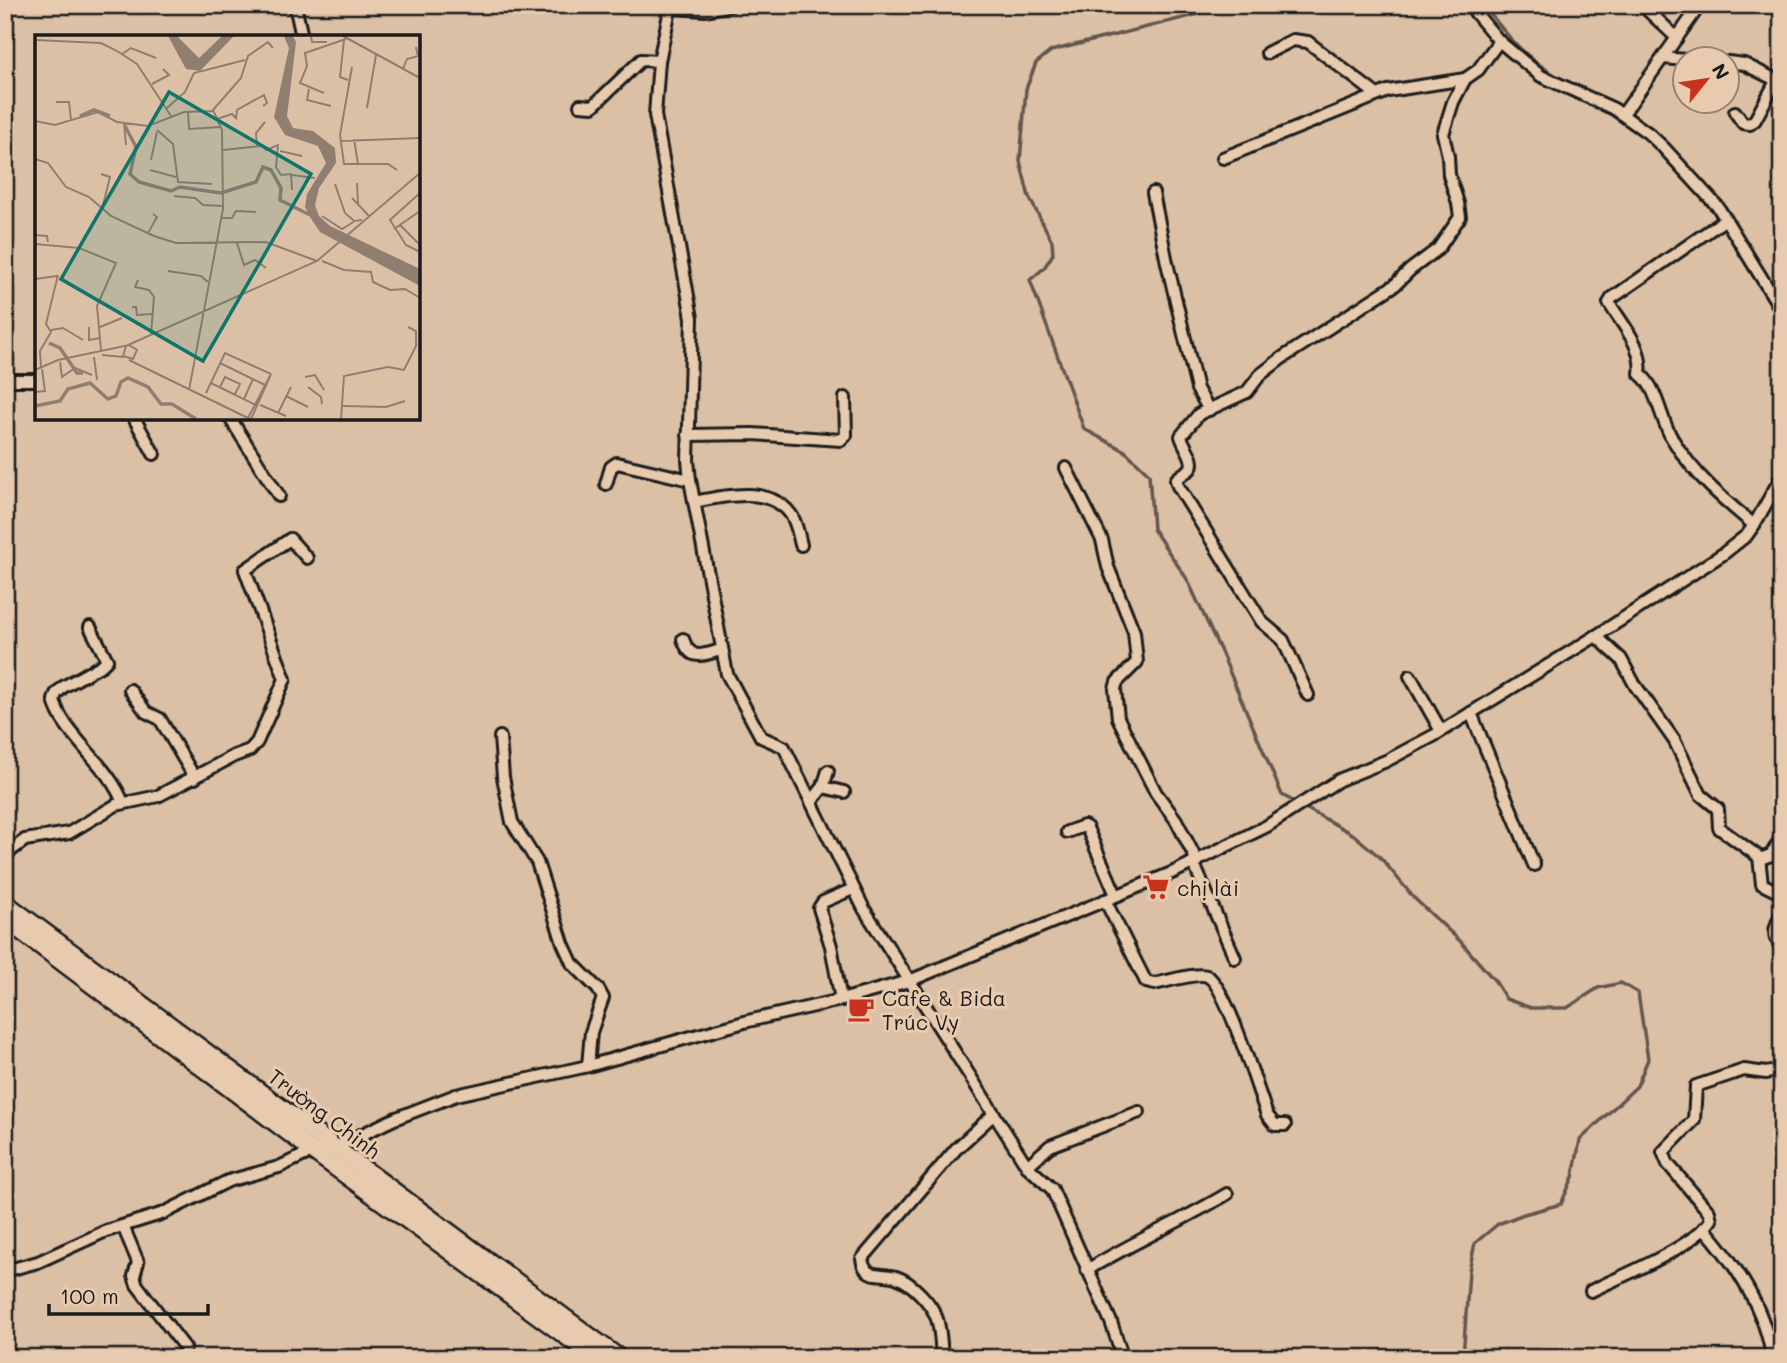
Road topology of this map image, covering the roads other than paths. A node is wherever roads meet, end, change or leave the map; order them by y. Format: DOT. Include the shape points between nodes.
graph roads {
  1 [pos="295,5"];
  2 [pos="731,5"];
  3 [pos="1469,5"];
  4 [pos="1642,5"];
  5 [pos="1700,5"];
  6 [pos="671,6"];
  7 [pos="302,35"];
  8 [pos="1677,38"];
  9 [pos="1499,41"];
  10 [pos="1267,53"];
  11 [pos="1663,58"];
  12 [pos="1672,59"];
  13 [pos="659,61"];
  14 [pos="1742,64"];
  15 [pos="1465,79"];
  16 [pos="1779,82"];
  17 [pos="1377,95"];
  18 [pos="580,105"];
  19 [pos="1626,108"];
  20 [pos="1737,116"];
  21 [pos="1223,158"];
  22 [pos="1153,193"];
  23 [pos="1726,219"];
  24 [pos="1782,311"];
  25 [pos="5,380"];
  26 [pos="35,380"];
  27 [pos="845,398"];
  28 [pos="1209,410"];
  29 [pos="135,420"];
  30 [pos="231,420"];
  31 [pos="688,435"];
  32 [pos="154,454"];
  33 [pos="1066,468"];
  34 [pos="1782,476"];
  35 [pos="690,481"];
  36 [pos="606,484"];
  37 [pos="279,496"];
  38 [pos="694,502"];
  39 [pos="1754,525"];
  40 [pos="801,545"];
  41 [pos="307,558"];
  42 [pos="90,627"];
  43 [pos="1596,636"];
  44 [pos="682,639"];
  45 [pos="721,650"];
  46 [pos="1410,676"];
  47 [pos="130,690"];
  48 [pos="1308,695"];
  49 [pos="1471,713"];
  50 [pos="1441,731"];
  51 [pos="500,737"];
  52 [pos="828,771"];
  53 [pos="195,778"];
  54 [pos="823,787"];
  55 [pos="844,792"];
  56 [pos="811,801"];
  57 [pos="123,803"];
  58 [pos="1067,832"];
  59 [pos="1782,836"];
  60 [pos="5,855"];
  61 [pos="1760,859"];
  62 [pos="1195,861"];
  63 [pos="1534,864"];
  64 [pos="853,888"];
  65 [pos="1782,894"];
  66 [pos="1116,895"];
  67 [pos="1105,900"];
  68 [pos="5,903"];
  69 [pos="1782,913"];
  70 [pos="5,919"];
  71 [pos="1782,946"];
  72 [pos="1235,958"];
  73 [pos="909,981"];
  74 [pos="841,1000"];
  75 [pos="588,1066"];
  76 [pos="1782,1070"];
  77 [pos="1139,1112"];
  78 [pos="994,1114"];
  79 [pos="1285,1125"];
  80 [pos="336,1147"];
  81 [pos="313,1151"];
  82 [pos="1027,1166"];
  83 [pos="1227,1194"];
  84 [pos="123,1226"];
  85 [pos="1704,1228"];
  86 [pos="1087,1270"];
  87 [pos="5,1271"];
  88 [pos="1591,1291"];
  89 [pos="185,1348"];
  90 [pos="596,1358"];
  91 [pos="620,1358"];
  92 [pos="942,1358"];
  93 [pos="1123,1358"];
  94 [pos="1772,1358"];
  1 -- 7 [label="street"];
  2 -- 6 [label="street" via="706,10"];
  3 -- 9 [label="street"];
  4 -- 8 [label="street"];
  5 -- 8 [label="street"];
  6 -- 13 [label="street"];
  8 -- 11 [label="street"];
  9 -- 15 [label="street" via="1478,70"];
  9 -- 19 [label="street" via="1541,76 1607,105"];
  10 -- 17 [label="street" via="1293,40 1308,42"];
  11 -- 12 [label="street"];
  11 -- 19 [label="street"];
  13 -- 18 [label="street" via="641,60 593,106"];
  13 -- 31 [label="street" via="655,115 692,318"];
  14 -- 16 [label="street"];
  15 -- 17 [label="street"];
  15 -- 28 [label="street" via="1443,134 1460,217 1438,249 1395,285 1282,358 1247,392"];
  16 -- 20 [label="street" via="1755,120 1743,123"];
  17 -- 21 [label="street"];
  19 -- 23 [label="street"];
  22 -- 28 [label="street" via="1198,389"];
  23 -- 24 [label="street"];
  23 -- 39 [label="street" via="1609,303 1638,349 1640,374 1652,387 1661,417 1693,471"];
  25 -- 26 [label="street"];
  27 -- 31 [label="street" via="846,435 841,440"];
  28 -- 48 [label="street" via="1181,436 1192,465 1176,480 1178,486 1262,622 1283,640"];
  29 -- 32 [label="street"];
  30 -- 37 [label="street"];
  31 -- 35 [label="street"];
  33 -- 62 [label="street" via="1102,540 1134,632 1138,658 1117,682 1118,718"];
  34 -- 39 [label="street"];
  35 -- 36 [label="street" via="617,463"];
  35 -- 38 [label="street"];
  38 -- 40 [label="street" via="731,495 779,504 792,516"];
  38 -- 45 [label="street"];
  39 -- 43 [label="street" via="1730,548"];
  41 -- 53 [label="street" via="290,539 245,570 284,683 254,747"];
  42 -- 57 [label="street" via="107,660 58,691 54,700 118,789"];
  43 -- 49 [label="street"];
  43 -- 61 [label="street" via="1621,660 1674,740 1702,795 1717,806 1718,828"];
  44 -- 45 [label="street" via="687,650 698,656"];
  45 -- 56 [label="street" via="727,674 758,733 784,747"];
  46 -- 50 [label="street"];
  47 -- 53 [label="street" via="146,712 160,719"];
  49 -- 50 [label="street"];
  49 -- 63 [label="street"];
  50 -- 62 [label="street" via="1339,780 1267,826"];
  51 -- 75 [label="street" via="512,822 537,862 572,963 603,998 591,1032"];
  52 -- 54 [label="street"];
  53 -- 57 [label="street" via="158,796"];
  54 -- 55 [label="street"];
  54 -- 56 [label="street"];
  56 -- 64 [label="street"];
  57 -- 60 [label="street" via="80,829 25,840"];
  58 -- 66 [label="street" via="1087,828"];
  59 -- 61 [label="street" via="1771,855"];
  61 -- 65 [label="street" via="1762,884"];
  62 -- 66 [label="street"];
  62 -- 72 [label="street"];
  64 -- 73 [label="street"];
  64 -- 74 [label="street" via="819,908"];
  66 -- 67 [label="street"];
  67 -- 73 [label="street"];
  67 -- 79 [label="street" via="1146,982 1203,975 1211,979 1230,1011 1267,1115 1275,1125"];
  68 -- 80 [label="highway, Trường Chinh"];
  69 -- 71 [label="street" via="1774,931"];
  70 -- 81 [label="highway, Trường Chinh"];
  73 -- 74 [label="street"];
  73 -- 78 [label="street"];
  74 -- 75 [label="street"];
  75 -- 80 [label="street" via="456,1095"];
  76 -- 85 [label="street" via="1744,1070 1698,1084 1694,1120 1664,1149 1668,1164 1709,1212 1711,1220"];
  77 -- 82 [label="street" via="1050,1146"];
  78 -- 82 [label="street"];
  78 -- 92 [label="street" via="956,1149 862,1259 870,1273 899,1277 931,1307"];
  80 -- 81 [label="street"];
  80 -- 91 [label="highway, Trường Chinh"];
  81 -- 84 [label="street"];
  81 -- 90 [label="highway, Trường Chinh"];
  82 -- 86 [label="street" via="1052,1189"];
  83 -- 86 [label="street"];
  84 -- 87 [label="street"];
  84 -- 89 [label="street" via="138,1262 137,1285"];
  85 -- 88 [label="street" via="1662,1256"];
  85 -- 94 [label="street" via="1743,1282 1764,1324"];
  86 -- 93 [label="street"];
}
